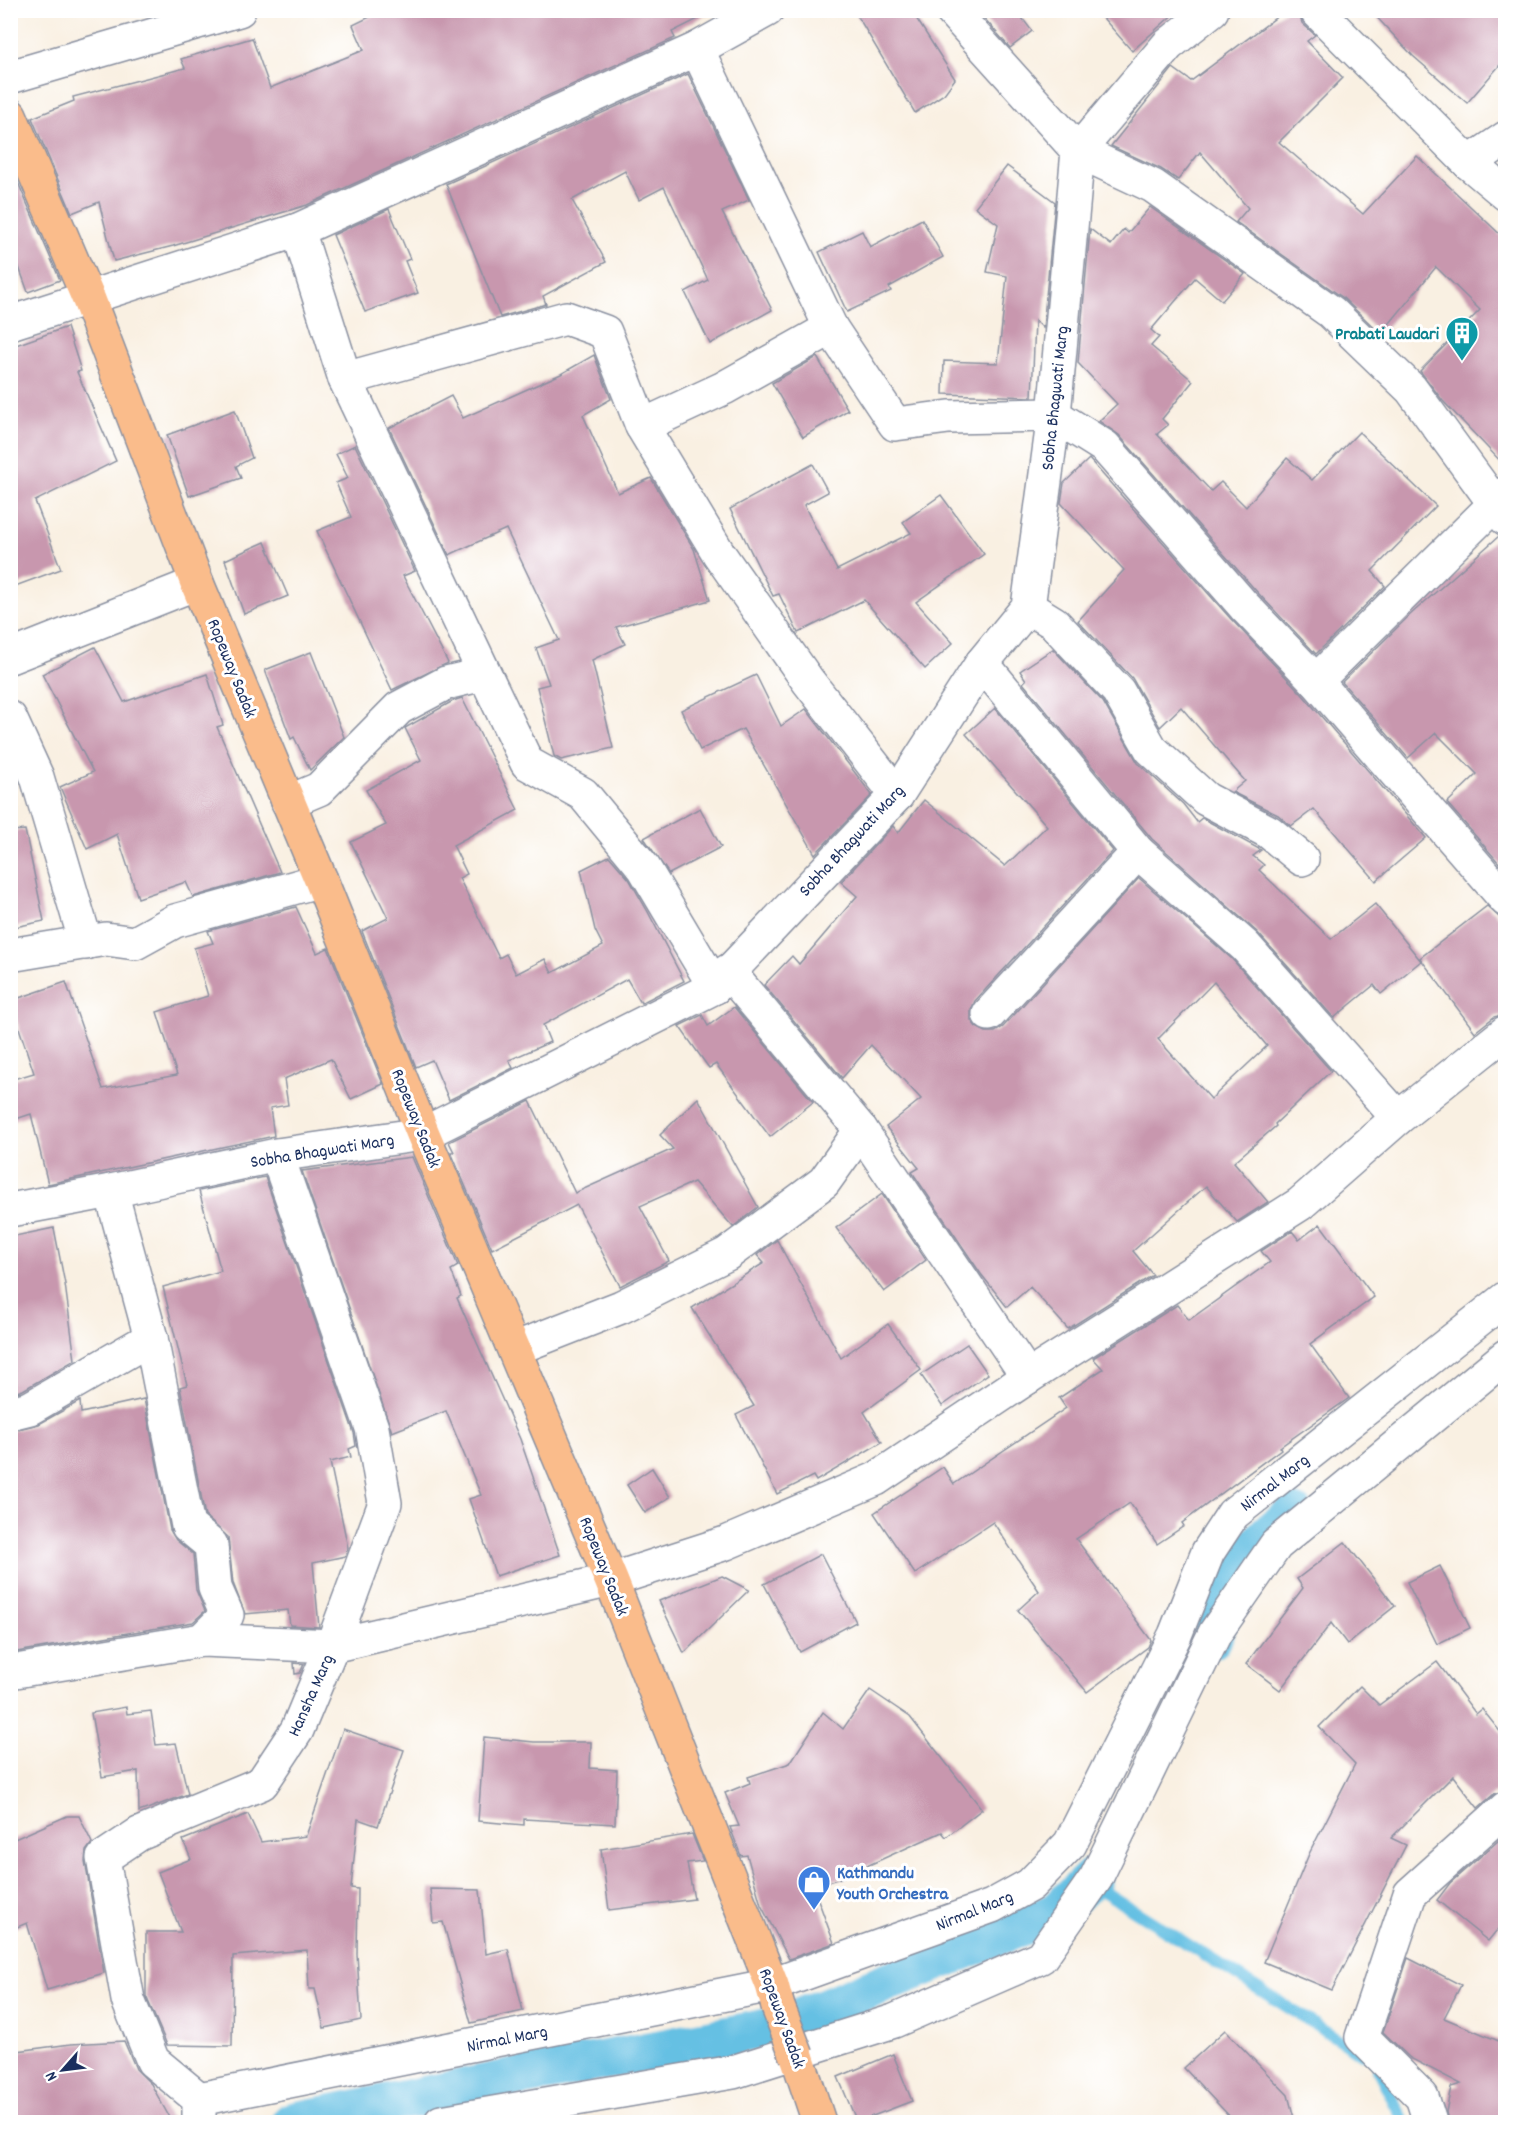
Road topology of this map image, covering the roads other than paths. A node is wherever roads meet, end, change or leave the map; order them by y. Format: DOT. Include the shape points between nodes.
graph roads {
  1 [pos="239,10"];
  2 [pos="767,10"];
  3 [pos="951,10"];
  4 [pos="1212,10"];
  5 [pos="1316,10"];
  6 [pos="697,49"];
  7 [pos="10,77"];
  8 [pos="10,115"];
  9 [pos="1506,138"];
  10 [pos="1078,151"];
  11 [pos="1469,164"];
  12 [pos="1506,194"];
  13 [pos="298,230"];
  14 [pos="89,300"];
  15 [pos="10,323"];
  16 [pos="831,328"];
  17 [pos="345,379"];
  18 [pos="1054,415"];
  19 [pos="642,426"];
  20 [pos="1501,506"];
  21 [pos="197,583"];
  22 [pos="1028,607"];
  23 [pos="10,657"];
  24 [pos="982,663"];
  25 [pos="484,674"];
  26 [pos="1316,681"];
  27 [pos="10,718"];
  28 [pos="897,795"];
  29 [pos="288,802"];
  30 [pos="1138,852"];
  31 [pos="1302,859"];
  32 [pos="321,880"];
  33 [pos="1506,900"];
  34 [pos="86,943"];
  35 [pos="10,955"];
  36 [pos="722,979"];
  37 [pos="989,1014"];
  38 [pos="1506,1032"];
  39 [pos="1398,1118"];
  40 [pos="861,1130"];
  41 [pos="423,1134"];
  42 [pos="277,1155"];
  43 [pos="111,1191"];
  44 [pos="10,1209"];
  45 [pos="1506,1298"];
  46 [pos="151,1338"];
  47 [pos="514,1349"];
  48 [pos="1506,1356"];
  49 [pos="1028,1377"];
  50 [pos="10,1413"];
  51 [pos="611,1580"];
  52 [pos="202,1640"];
  53 [pos="332,1646"];
  54 [pos="10,1672"];
  55 [pos="1506,1808"];
  56 [pos="775,1996"];
  57 [pos="199,2111"];
  58 [pos="441,2122"];
  59 [pos="819,2122"];
  60 [pos="1430,2122"];
  1 -- 7 [label="street"];
  2 -- 6 [label="street"];
  3 -- 10 [label="street"];
  4 -- 10 [label="street" via="1168,45"];
  5 -- 11 [label="street"];
  6 -- 13 [label="street"];
  6 -- 16 [label="street"];
  8 -- 14 [label="main road, Ropeway Sadak"];
  9 -- 11 [label="street"];
  10 -- 18 [label="street, Sobha Bhagwati Marg"];
  10 -- 20 [label="street" via="1152,186 1331,312 1411,389"];
  11 -- 12 [label="street"];
  13 -- 14 [label="street"];
  13 -- 17 [label="street"];
  14 -- 15 [label="street"];
  14 -- 21 [label="main road, Ropeway Sadak"];
  16 -- 18 [label="street" via="895,424 949,417"];
  16 -- 19 [label="street" via="724,388"];
  17 -- 19 [label="street" via="566,318 605,332"];
  17 -- 25 [label="street"];
  18 -- 22 [label="street, Sobha Bhagwati Marg"];
  18 -- 26 [label="street" via="1105,447 1236,597"];
  19 -- 28 [label="street" via="719,555 807,681"];
  20 -- 26 [label="street"];
  21 -- 23 [label="street"];
  21 -- 29 [label="main road, Ropeway Sadak"];
  22 -- 24 [label="street, Sobha Bhagwati Marg"];
  22 -- 31 [label="street" via="1054,623 1118,691 1152,749 1206,799 1269,832"];
  24 -- 28 [label="street, Sobha Bhagwati Marg"];
  24 -- 30 [label="street"];
  25 -- 29 [label="street" via="446,683 399,708 319,789"];
  25 -- 36 [label="street" via="527,764 583,794 644,868"];
  26 -- 33 [label="street"];
  27 -- 34 [label="street" via="37,777"];
  28 -- 36 [label="street, Sobha Bhagwati Marg"];
  29 -- 32 [label="main road, Ropeway Sadak"];
  30 -- 37 [label="street"];
  30 -- 39 [label="street" via="1245,946"];
  32 -- 34 [label="street" via="176,921 135,943 106,939"];
  32 -- 41 [label="main road, Ropeway Sadak"];
  34 -- 35 [label="street"];
  36 -- 40 [label="street"];
  36 -- 41 [label="street, Sobha Bhagwati Marg"];
  38 -- 39 [label="street"];
  39 -- 49 [label="street" via="1300,1204"];
  40 -- 47 [label="street" via="824,1182 727,1254 621,1307"];
  40 -- 49 [label="street"];
  41 -- 42 [label="street, Sobha Bhagwati Marg"];
  41 -- 47 [label="main road, Ropeway Sadak"];
  42 -- 43 [label="street, Sobha Bhagwati Marg"];
  42 -- 53 [label="street, Hansha Marg" via="372,1428 385,1503"];
  43 -- 44 [label="street, Sobha Bhagwati Marg"];
  43 -- 46 [label="street"];
  45 -- 56 [label="street, Nirmal Marg" via="1233,1514 1208,1552 1175,1635 1070,1844 1030,1885 992,1906"];
  46 -- 50 [label="street" via="30,1408"];
  46 -- 52 [label="street" via="188,1526 211,1545 215,1588 227,1615"];
  47 -- 51 [label="main road, Ropeway Sadak"];
  48 -- 58 [label="street" via="1276,1545 1215,1633 1096,1878 1041,1957 894,2021 733,2072"];
  49 -- 51 [label="street" via="876,1479 726,1543"];
  51 -- 53 [label="street"];
  51 -- 56 [label="main road, Ropeway Sadak"];
  52 -- 53 [label="street"];
  52 -- 54 [label="street"];
  53 -- 57 [label="street, Hansha Marg" via="297,1730 262,1783 139,1834 103,1858 128,2000 153,2061"];
  55 -- 60 [label="street" via="1410,1894 1362,2037 1422,2097"];
  56 -- 57 [label="street, Nirmal Marg"];
  56 -- 59 [label="main road, Ropeway Sadak, bridge"];
}
